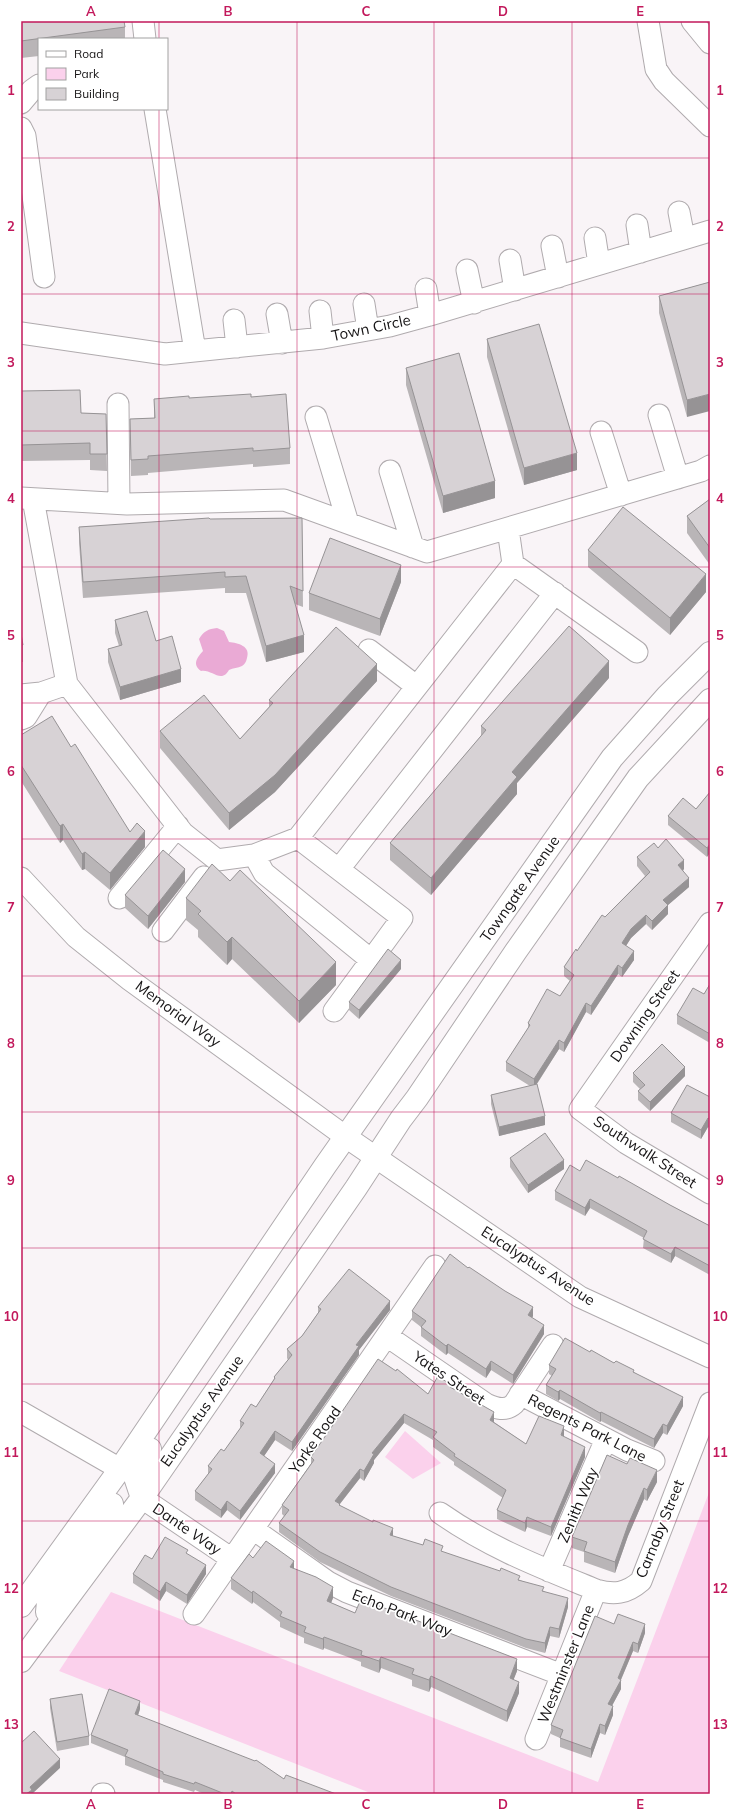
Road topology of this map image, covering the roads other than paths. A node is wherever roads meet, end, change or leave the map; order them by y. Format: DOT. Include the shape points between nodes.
graph roads {
  1 [pos="143,21"];
  2 [pos="648,21"];
  3 [pos="692,21"];
  4 [pos="145,38"];
  5 [pos="710,43"];
  6 [pos="38,86"];
  7 [pos="21,103"];
  8 [pos="155,110"];
  9 [pos="710,126"];
  10 [pos="21,128"];
  11 [pos="679,212"];
  12 [pos="637,225"];
  13 [pos="710,230"];
  14 [pos="595,238"];
  15 [pos="684,238"];
  16 [pos="552,246"];
  17 [pos="641,252"];
  18 [pos="510,260"];
  19 [pos="599,264"];
  20 [pos="467,270"];
  21 [pos="44,277"];
  22 [pos="558,277"];
  23 [pos="426,289"];
  24 [pos="515,290"];
  25 [pos="474,302"];
  26 [pos="364,304"];
  27 [pos="320,311"];
  28 [pos="277,314"];
  29 [pos="430,315"];
  30 [pos="234,320"];
  31 [pos="368,330"];
  32 [pos="21,332"];
  33 [pos="323,338"];
  34 [pos="282,343"];
  35 [pos="237,347"];
  36 [pos="195,351"];
  37 [pos="118,404"];
  38 [pos="659,415"];
  39 [pos="316,418"];
  40 [pos="601,432"];
  41 [pos="710,466"];
  42 [pos="390,471"];
  43 [pos="678,478"];
  44 [pos="621,495"];
  45 [pos="27,498"];
  46 [pos="119,503"];
  47 [pos="348,523"];
  48 [pos="508,528"];
  49 [pos="413,547"];
  50 [pos="513,564"];
  51 [pos="555,593"];
  52 [pos="369,650"];
  53 [pos="637,652"];
  54 [pos="710,653"];
  55 [pos="67,684"];
  56 [pos="416,686"];
  57 [pos="31,694"];
  58 [pos="710,700"];
  59 [pos="21,719"];
  60 [pos="178,826"];
  61 [pos="298,838"];
  62 [pos="254,855"];
  63 [pos="217,860"];
  64 [pos="339,869"];
  65 [pos="21,878"];
  66 [pos="119,898"];
  67 [pos="710,923"];
  68 [pos="163,931"];
  69 [pos="703,945"];
  70 [pos="371,960"];
  71 [pos="334,1011"];
  72 [pos="580,1109"];
  73 [pos="346,1137"];
  74 [pos="376,1157"];
  75 [pos="710,1193"];
  76 [pos="435,1266"];
  77 [pos="387,1336"];
  78 [pos="553,1345"];
  79 [pos="710,1357"];
  80 [pos="520,1394"];
  81 [pos="169,1396"];
  82 [pos="710,1404"];
  83 [pos="21,1412"];
  84 [pos="606,1440"];
  85 [pos="654,1461"];
  86 [pos="120,1469"];
  87 [pos="142,1498"];
  88 [pos="440,1513"];
  89 [pos="253,1529"];
  90 [pos="232,1559"];
  91 [pos="549,1571"];
  92 [pos="596,1590"];
  93 [pos="21,1606"];
  94 [pos="194,1614"];
  95 [pos="45,1629"];
  96 [pos="21,1661"];
  97 [pos="562,1675"];
  98 [pos="536,1739"];
  1 -- 4 [label="street"];
  2 -- 9 [label="street" via="656,69 664,81"];
  3 -- 5 [label="street"];
  6 -- 7 [label="street"];
  8 -- 36 [label="street"];
  10 -- 21 [label="street" via="25,136"];
  11 -- 15 [label="street"];
  12 -- 17 [label="street"];
  13 -- 15 [label="street, Town Circle"];
  14 -- 19 [label="street"];
  15 -- 17 [label="street, Town Circle"];
  16 -- 22 [label="street"];
  17 -- 19 [label="street, Town Circle"];
  18 -- 24 [label="street"];
  19 -- 22 [label="street, Town Circle"];
  20 -- 25 [label="street"];
  22 -- 24 [label="street, Town Circle"];
  23 -- 29 [label="street"];
  24 -- 25 [label="street, Town Circle"];
  25 -- 29 [label="street, Town Circle"];
  26 -- 31 [label="street"];
  27 -- 33 [label="street"];
  28 -- 34 [label="street"];
  29 -- 31 [label="street, Town Circle"];
  30 -- 35 [label="street"];
  31 -- 33 [label="street, Town Circle"];
  32 -- 36 [label="street, Town Circle" via="165,354"];
  33 -- 34 [label="street, Town Circle"];
  34 -- 35 [label="street, Town Circle"];
  35 -- 36 [label="street, Town Circle"];
  37 -- 46 [label="street"];
  38 -- 43 [label="street"];
  39 -- 47 [label="street"];
  40 -- 44 [label="street"];
  41 -- 43 [label="street"];
  42 -- 49 [label="street"];
  43 -- 44 [label="street"];
  44 -- 48 [label="street"];
  45 -- 46 [label="street"];
  45 -- 55 [label="street"];
  46 -- 47 [label="street" via="284,500"];
  47 -- 49 [label="street"];
  48 -- 49 [label="street" via="427,552"];
  48 -- 50 [label="street"];
  50 -- 51 [label="street"];
  50 -- 56 [label="street"];
  51 -- 53 [label="street"];
  51 -- 64 [label="street"];
  52 -- 56 [label="street"];
  54 -- 73 [label="main road, Towngate Avenue" via="666,696 612,758"];
  55 -- 57 [label="street"];
  55 -- 60 [label="street"];
  56 -- 61 [label="street"];
  57 -- 59 [label="street" via="26,717"];
  58 -- 74 [label="main road" via="638,778"];
  60 -- 63 [label="street"];
  60 -- 66 [label="street"];
  61 -- 62 [label="street"];
  61 -- 64 [label="street"];
  62 -- 63 [label="street"];
  62 -- 70 [label="street" via="264,873"];
  63 -- 68 [label="street"];
  64 -- 70 [label="street" via="402,918"];
  65 -- 73 [label="street, Memorial Way" via="76,937 130,980"];
  67 -- 69 [label="street, Downing Street"];
  69 -- 72 [label="street, Downing Street"];
  70 -- 71 [label="street"];
  72 -- 75 [label="street, Southwalk Street" via="626,1143"];
  73 -- 74 [label="street, Eucalyptus Avenue"];
  73 -- 81 [label="main road"];
  74 -- 79 [label="street, Eucalyptus Avenue" via="580,1297"];
  74 -- 87 [label="main road, Eucalyptus Avenue"];
  76 -- 77 [label="street, Yorke Road"];
  77 -- 80 [label="street, Yates Street" via="486,1404 498,1409 509,1408"];
  77 -- 89 [label="street, Yorke Road"];
  78 -- 80 [label="street, Yates Street"];
  80 -- 84 [label="street, Regents Park Lane"];
  81 -- 86 [label="main road"];
  81 -- 87 [label="main road" via="176,1410 134,1474"];
  82 -- 92 [label="street, Carnaby Street" via="641,1581 633,1589 621,1593 610,1594"];
  83 -- 86 [label="street"];
  84 -- 85 [label="street, Regents Park Lane"];
  84 -- 91 [label="street, Zenith Way"];
  86 -- 93 [label="main road"];
  86 -- 95 [label="main road" via="115,1498 48,1602"];
  87 -- 90 [label="street, Dante Way"];
  87 -- 95 [label="main road, Eucalyptus Avenue"];
  88 -- 91 [label="street, Carnaby Street" via="467,1532 508,1554"];
  89 -- 90 [label="street, Yorke Road"];
  89 -- 97 [label="street, Echo Park Way" via="328,1582 347,1592"];
  90 -- 94 [label="street, Yorke Road"];
  91 -- 92 [label="street, Carnaby Street"];
  92 -- 97 [label="street, Westminster Lane"];
  95 -- 96 [label="main road, Eucalyptus Avenue"];
  97 -- 98 [label="street, Westminster Lane"];
}
